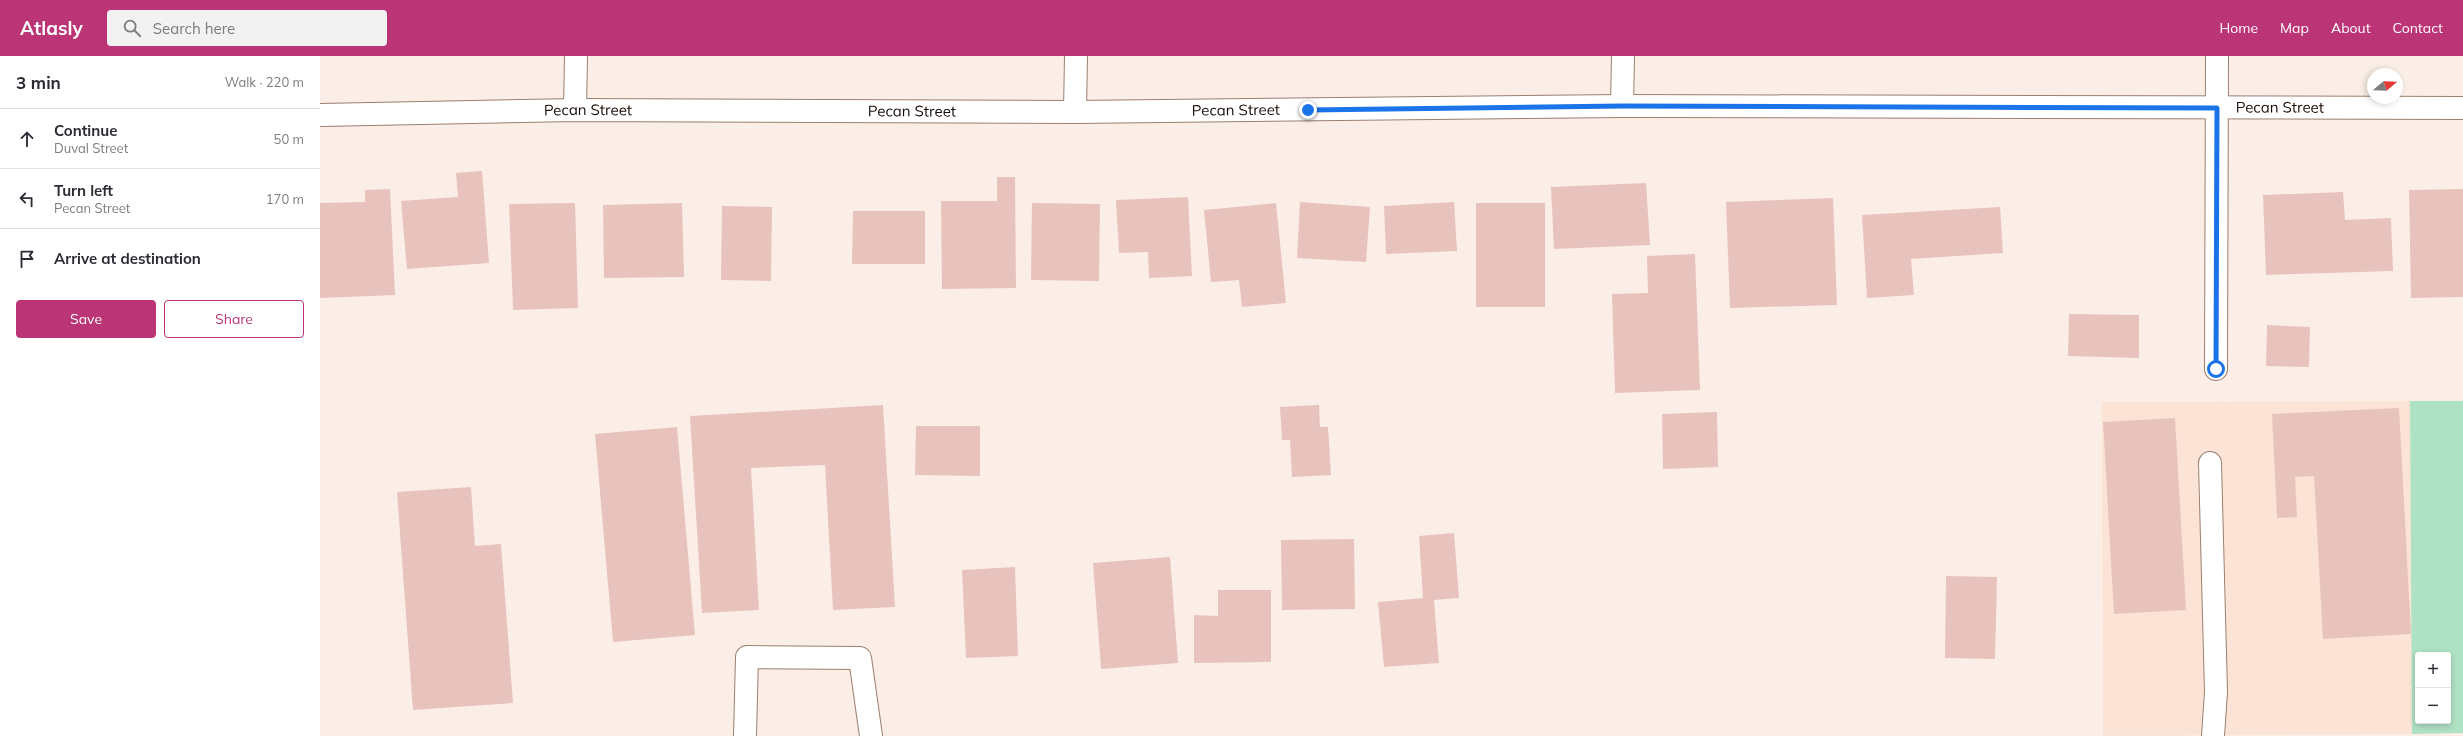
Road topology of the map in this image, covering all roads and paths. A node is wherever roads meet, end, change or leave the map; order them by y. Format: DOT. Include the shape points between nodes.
graph roads {
  1 [pos="576,56"];
  2 [pos="1076,56"];
  3 [pos="1623,56"];
  4 [pos="2217,56"];
  5 [pos="1622,106"];
  6 [pos="2217,108"];
  7 [pos="2463,108"];
  8 [pos="575,110"];
  9 [pos="1075,112"];
  10 [pos="320,114"];
  11 [pos="2216,369"];
  12 [pos="2210,463"];
  13 [pos="745,736"];
  14 [pos="871,736"];
  15 [pos="2213,736"];
  1 -- 8 [label="street"];
  2 -- 9 [label="street"];
  3 -- 5 [label="street"];
  4 -- 6 [label="street"];
  5 -- 6 [label="street, Pecan Street"];
  5 -- 9 [label="street, Pecan Street"];
  6 -- 7 [label="street, Pecan Street"];
  6 -- 11 [label="street"];
  8 -- 9 [label="street, Pecan Street"];
  8 -- 10 [label="street, Pecan Street"];
  12 -- 15 [label="street" via="2216,692"];
  13 -- 14 [label="street" via="747,657 755,657 860,658"];
}
